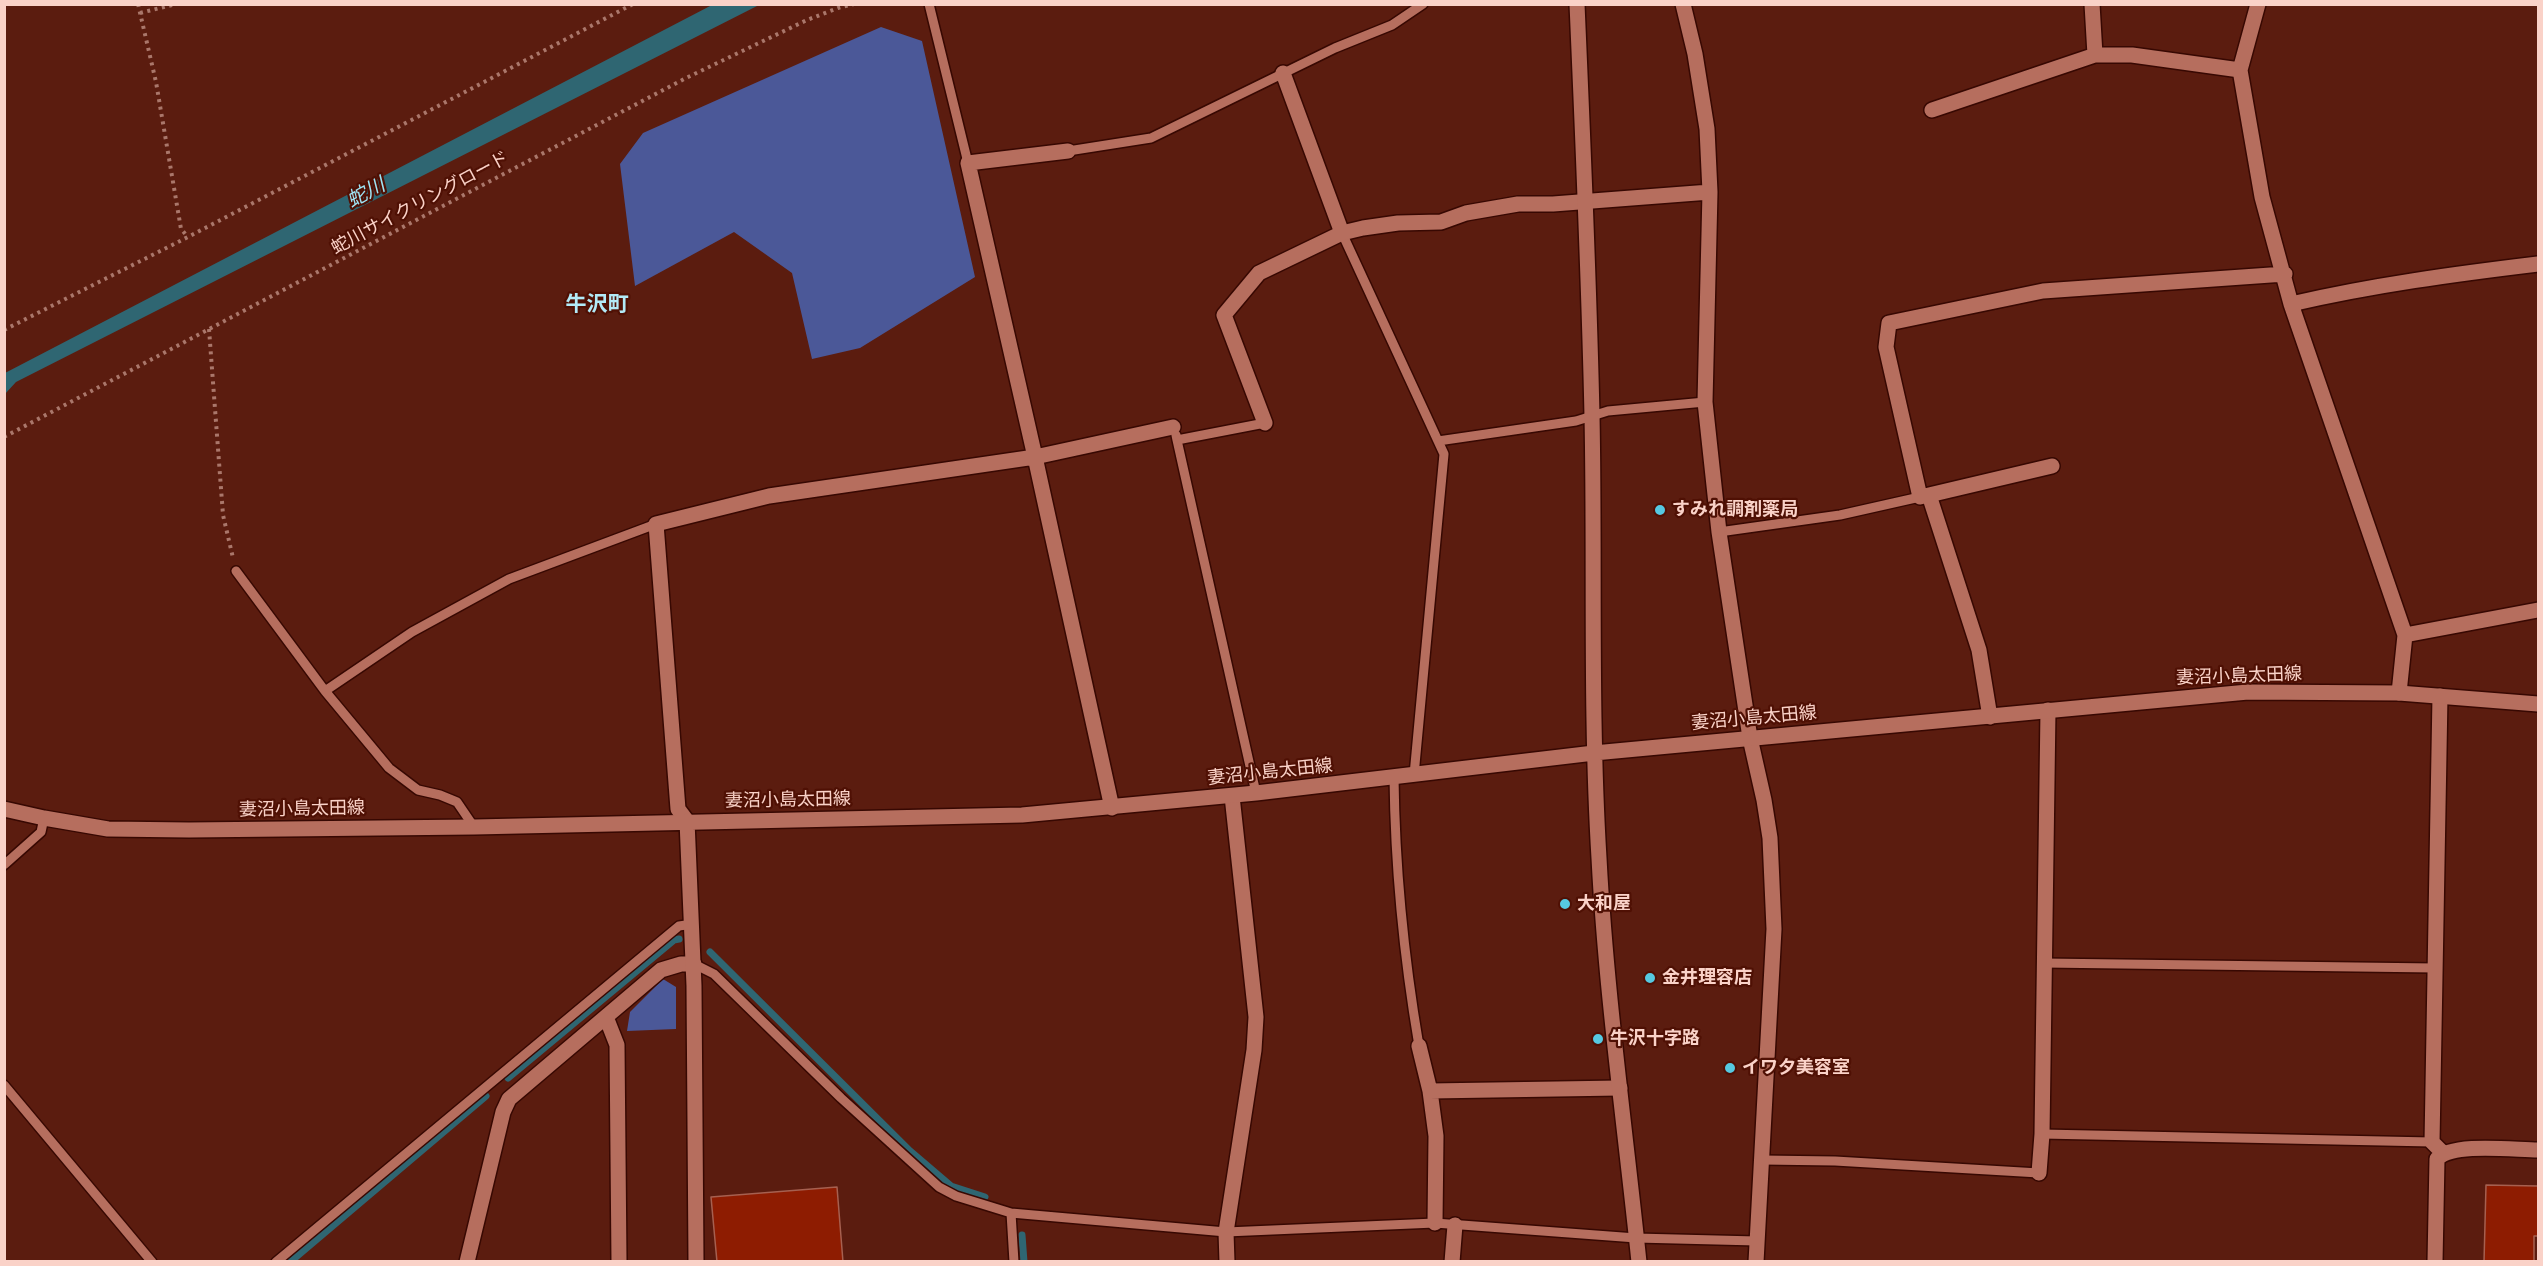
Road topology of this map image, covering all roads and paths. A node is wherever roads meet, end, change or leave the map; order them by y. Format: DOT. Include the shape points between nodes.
graph roads {
  1 [pos="138,4"];
  2 [pos="176,4"];
  3 [pos="633,4"];
  4 [pos="854,4"];
  5 [pos="929,4"];
  6 [pos="1423,4"];
  7 [pos="1577,4"];
  8 [pos="1683,4"];
  9 [pos="2092,4"];
  10 [pos="2258,4"];
  11 [pos="140,13"];
  12 [pos="2095,55"];
  13 [pos="2240,70"];
  14 [pos="1283,73"];
  15 [pos="1932,110"];
  16 [pos="1068,151"];
  17 [pos="968,163"];
  18 [pos="1710,192"];
  19 [pos="1586,202"];
  20 [pos="1342,233"];
  21 [pos="188,237"];
  22 [pos="2538,264"];
  23 [pos="2285,274"];
  24 [pos="2291,304"];
  25 [pos="209,329"];
  26 [pos="4,330"];
  27 [pos="1705,402"];
  28 [pos="1592,416"];
  29 [pos="1265,423"];
  30 [pos="1175,434"];
  31 [pos="4,437"];
  32 [pos="1438,441"];
  33 [pos="1035,457"];
  34 [pos="2052,466"];
  35 [pos="1925,496"];
  36 [pos="656,524"];
  37 [pos="1719,532"];
  38 [pos="236,571"];
  39 [pos="2538,610"];
  40 [pos="2405,635"];
  41 [pos="324,691"];
  42 [pos="2399,693"];
  43 [pos="2440,696"];
  44 [pos="2538,704"];
  45 [pos="2048,710"];
  46 [pos="1990,717"];
  47 [pos="1750,738"];
  48 [pos="1594,753"];
  49 [pos="1414,775"];
  50 [pos="1394,777"];
  51 [pos="1256,793"];
  52 [pos="1232,796"];
  53 [pos="1112,808"];
  54 [pos="4,809"];
  55 [pos="44,818"];
  56 [pos="687,822"];
  57 [pos="474,827"];
  58 [pos="4,865"];
  59 [pos="693,924"];
  60 [pos="2043,963"];
  61 [pos="694,964"];
  62 [pos="2435,968"];
  63 [pos="606,1017"];
  64 [pos="1419,1046"];
  65 [pos="4,1085"];
  66 [pos="1620,1088"];
  67 [pos="1430,1091"];
  68 [pos="2042,1134"];
  69 [pos="2438,1148"];
  70 [pos="2538,1150"];
  71 [pos="1762,1160"];
  72 [pos="2039,1173"];
  73 [pos="1011,1213"];
  74 [pos="1435,1223"];
  75 [pos="1455,1225"];
  76 [pos="1226,1232"];
  77 [pos="1636,1238"];
  78 [pos="1757,1241"];
  79 [pos="152,1262"];
  80 [pos="276,1262"];
  81 [pos="467,1262"];
  82 [pos="619,1262"];
  83 [pos="696,1262"];
  84 [pos="1014,1262"];
  85 [pos="1227,1262"];
  86 [pos="1452,1262"];
  87 [pos="1639,1262"];
  88 [pos="1756,1262"];
  89 [pos="2435,1262"];
  1 -- 11 [label="path"];
  2 -- 11 [label="path"];
  3 -- 21 [label="path"];
  4 -- 25 [label="path, 蛇川サイクリングロード" via="807,20 686,78"];
  5 -- 17 [label="lane"];
  6 -- 14 [label="lane" via="1392,25"];
  7 -- 19 [label="street"];
  8 -- 18 [label="street" via="1702,94"];
  9 -- 12 [label="street"];
  10 -- 13 [label="street"];
  11 -- 21 [label="path" via="163,117 181,229"];
  12 -- 13 [label="street" via="2132,55"];
  12 -- 15 [label="street"];
  13 -- 23 [label="street" via="2262,196"];
  14 -- 16 [label="lane" via="1151,138"];
  14 -- 20 [label="street"];
  16 -- 17 [label="street"];
  17 -- 33 [label="street"];
  18 -- 19 [label="street"];
  18 -- 27 [label="street"];
  19 -- 20 [label="street" via="1498,206 1441,222 1398,223"];
  19 -- 28 [label="street"];
  20 -- 29 [label="street" via="1259,273 1224,315"];
  20 -- 32 [label="lane"];
  21 -- 26 [label="path"];
  22 -- 24 [label="street" via="2456,273"];
  23 -- 24 [label="street"];
  23 -- 35 [label="street" via="2043,291 1889,323 1886,347"];
  24 -- 40 [label="street"];
  25 -- 31 [label="path, 蛇川サイクリングロード"];
  25 -- 38 [label="path" via="223,515"];
  27 -- 28 [label="lane"];
  27 -- 37 [label="street"];
  28 -- 32 [label="lane"];
  28 -- 48 [label="street"];
  29 -- 30 [label="lane"];
  30 -- 33 [label="street"];
  30 -- 51 [label="lane"];
  32 -- 49 [label="lane" via="1444,454"];
  33 -- 36 [label="street" via="769,496"];
  33 -- 53 [label="street"];
  34 -- 35 [label="street"];
  35 -- 37 [label="lane" via="1840,515"];
  35 -- 46 [label="street" via="1979,651"];
  36 -- 41 [label="lane" via="509,579 412,632"];
  36 -- 56 [label="street" via="678,809"];
  37 -- 47 [label="street"];
  38 -- 41 [label="lane"];
  39 -- 40 [label="street"];
  40 -- 42 [label="street"];
  41 -- 57 [label="lane" via="389,768 418,790 458,802"];
  42 -- 43 [label="street, 妻沼小島太田線"];
  42 -- 45 [label="street, 妻沼小島太田線" via="2248,692"];
  43 -- 44 [label="street, 妻沼小島太田線"];
  43 -- 62 [label="street"];
  45 -- 46 [label="street, 妻沼小島太田線"];
  45 -- 60 [label="street"];
  46 -- 47 [label="street, 妻沼小島太田線"];
  47 -- 48 [label="street, 妻沼小島太田線"];
  47 -- 71 [label="street" via="1764,800 1773,880"];
  48 -- 49 [label="street, 妻沼小島太田線"];
  48 -- 66 [label="street" via="1607,971"];
  49 -- 50 [label="street, 妻沼小島太田線"];
  50 -- 51 [label="street, 妻沼小島太田線"];
  50 -- 64 [label="lane" via="1396,840"];
  51 -- 52 [label="street, 妻沼小島太田線"];
  52 -- 53 [label="street, 妻沼小島太田線"];
  52 -- 76 [label="street" via="1256,1017"];
  53 -- 56 [label="street, 妻沼小島太田線" via="1022,815"];
  54 -- 55 [label="street, 妻沼小島太田線"];
  55 -- 57 [label="street, 妻沼小島太田線" via="120,829"];
  55 -- 58 [label="lane" via="41,832"];
  56 -- 57 [label="street, 妻沼小島太田線"];
  56 -- 59 [label="street"];
  59 -- 61 [label="street"];
  59 -- 80 [label="lane" via="679,926"];
  60 -- 62 [label="lane"];
  60 -- 68 [label="street"];
  61 -- 63 [label="street" via="661,970"];
  61 -- 73 [label="lane" via="714,974 939,1187"];
  61 -- 83 [label="street"];
  62 -- 69 [label="street"];
  63 -- 81 [label="street" via="509,1099"];
  63 -- 82 [label="street" via="617,1045"];
  64 -- 67 [label="street"];
  65 -- 79 [label="lane"];
  66 -- 67 [label="street"];
  66 -- 77 [label="street"];
  67 -- 74 [label="street" via="1436,1136"];
  68 -- 69 [label="lane"];
  68 -- 72 [label="street"];
  69 -- 70 [label="street"];
  69 -- 89 [label="street"];
  71 -- 72 [label="lane"];
  71 -- 78 [label="street"];
  73 -- 76 [label="lane"];
  73 -- 84 [label="lane"];
  74 -- 75 [label="lane"];
  74 -- 76 [label="lane"];
  75 -- 77 [label="lane"];
  75 -- 86 [label="street"];
  76 -- 85 [label="street"];
  77 -- 78 [label="lane"];
  77 -- 87 [label="street"];
  78 -- 88 [label="street"];
}
